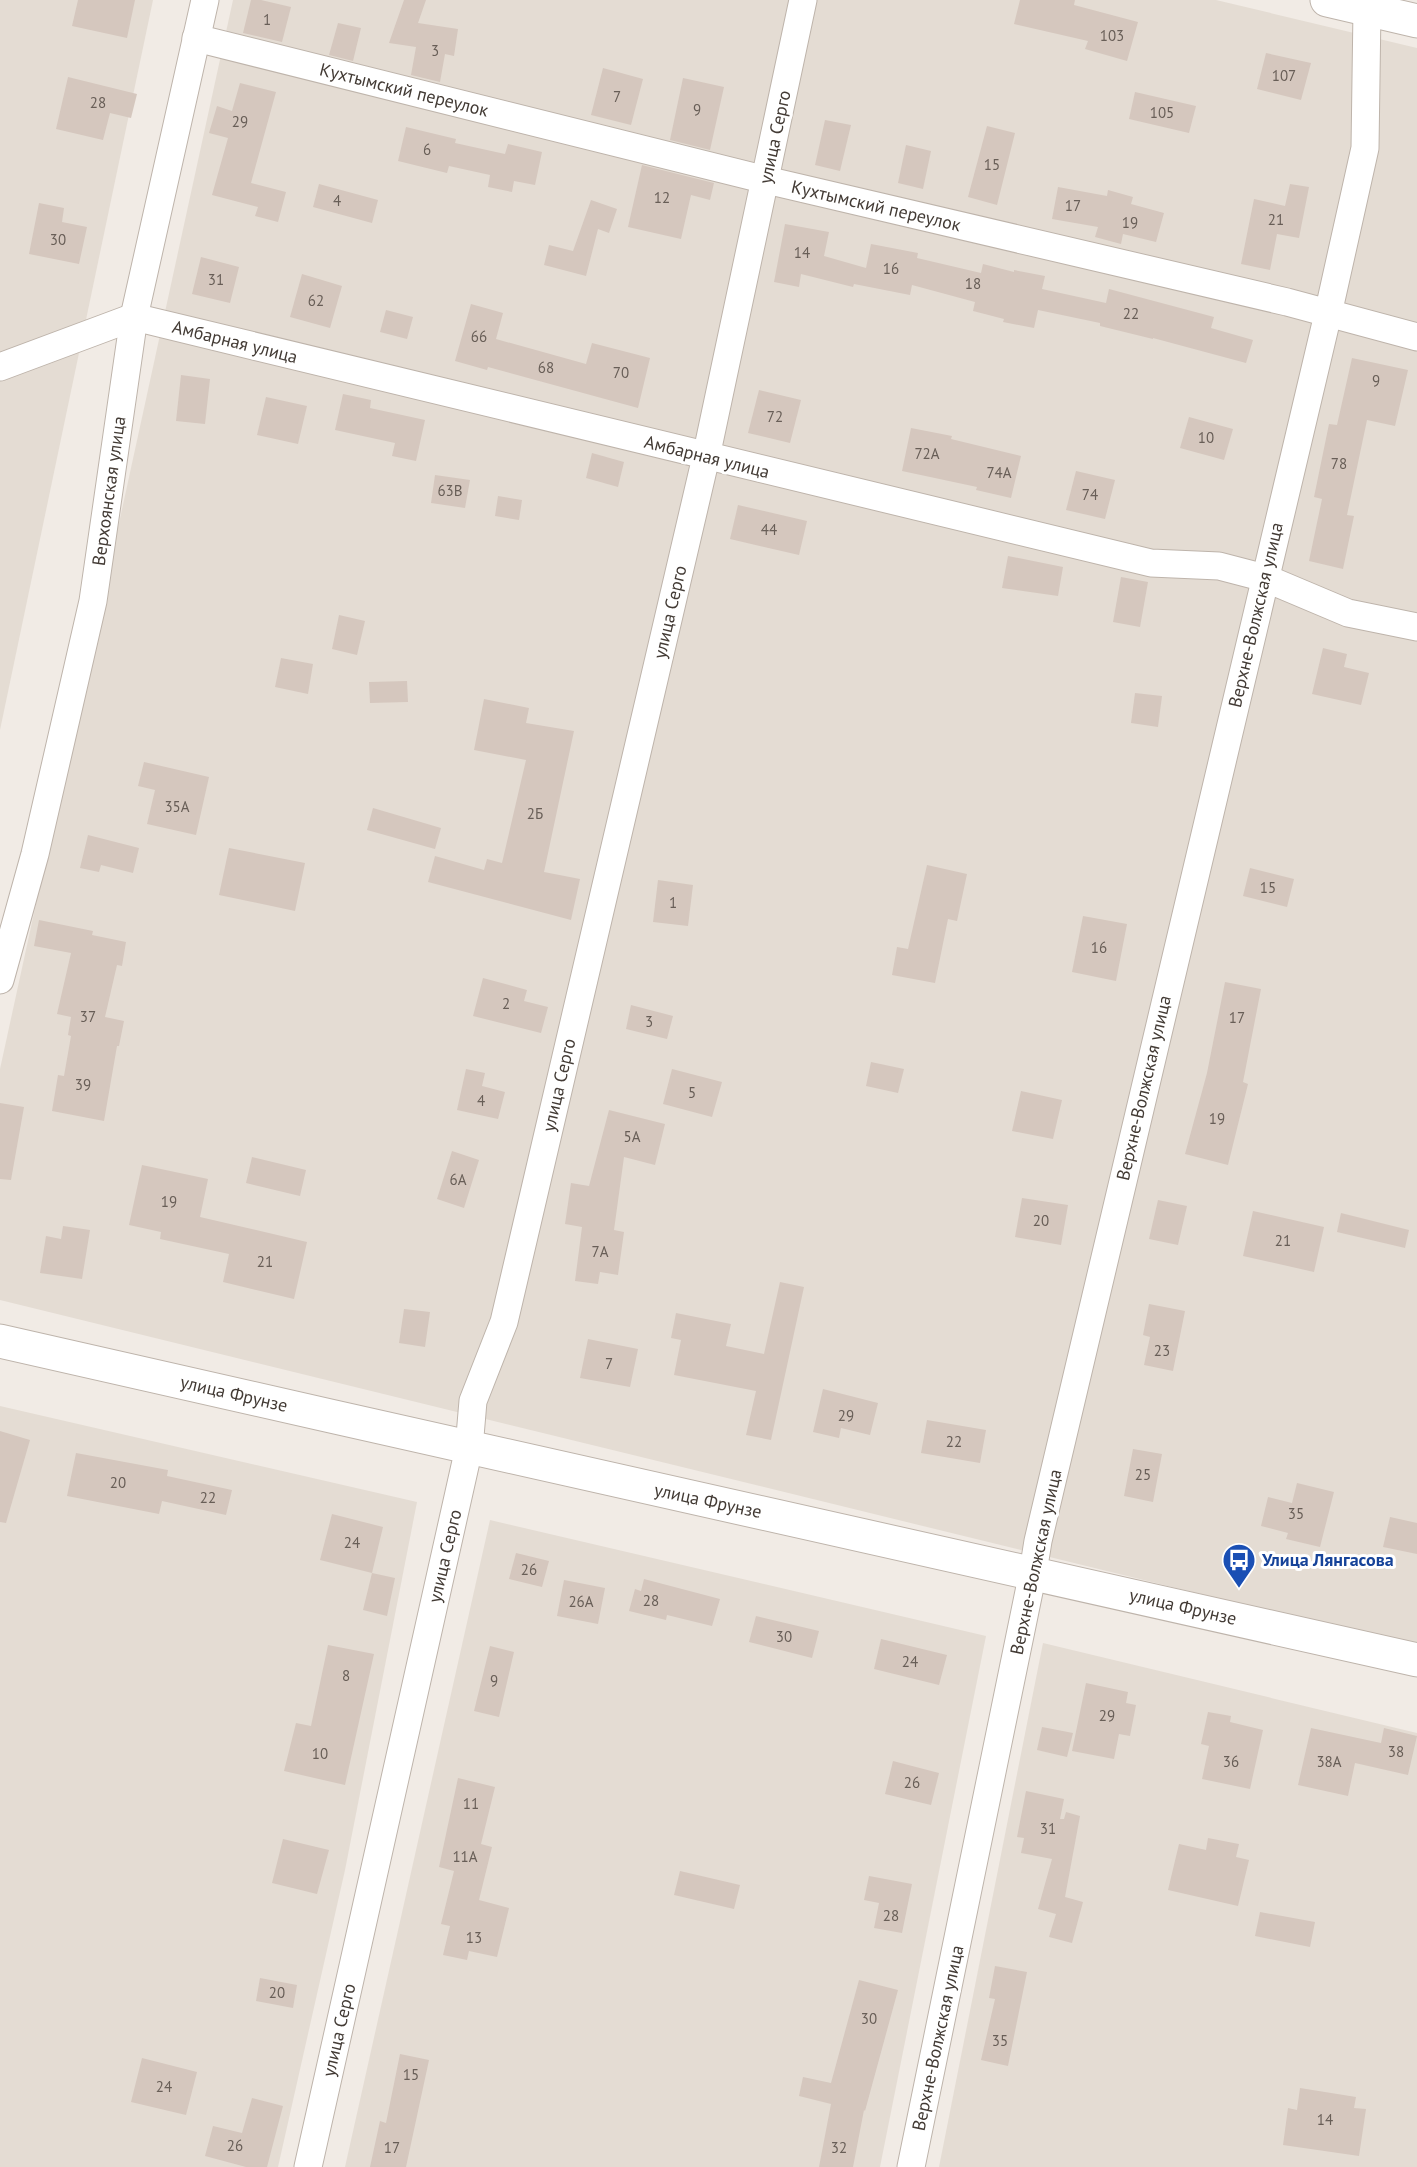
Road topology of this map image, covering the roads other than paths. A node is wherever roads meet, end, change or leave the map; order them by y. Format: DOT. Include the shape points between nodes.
graph roads {
  1 [pos="205,0"];
  2 [pos="803,0"];
  3 [pos="1327,0"];
  4 [pos="1367,9"];
  5 [pos="1417,21"];
  6 [pos="196,38"];
  7 [pos="766,180"];
  8 [pos="1328,314"];
  9 [pos="134,317"];
  10 [pos="1417,337"];
  11 [pos="0,367"];
  12 [pos="706,457"];
  13 [pos="1265,578"];
  14 [pos="1417,627"];
  15 [pos="0,980"];
  16 [pos="0,1341"];
  17 [pos="469,1448"];
  18 [pos="1033,1572"];
  19 [pos="1417,1660"];
  20 [pos="308,2167"];
  21 [pos="911,2167"];
  1 -- 6 [label="street, Верхоянская улица"];
  2 -- 7 [label="street, улица Серго"];
  3 -- 4 [label="street"];
  4 -- 5 [label="street"];
  4 -- 8 [label="street, Верхне-Волжская улица" via="1365,148"];
  6 -- 7 [label="street, Кухтымский переулок"];
  6 -- 9 [label="street, Верхоянская улица"];
  7 -- 8 [label="street, Кухтымский переулок"];
  7 -- 12 [label="street, улица Серго"];
  8 -- 10 [label="street, Кухтымский переулок"];
  8 -- 13 [label="street, Верхне-Волжская улица"];
  9 -- 11 [label="street"];
  9 -- 12 [label="street, Амбарная улица"];
  9 -- 15 [label="street, Верхоянская улица" via="93,601 35,854"];
  12 -- 13 [label="street, Амбарная улица" via="1151,563 1219,566"];
  12 -- 17 [label="street, улица Серго" via="504,1322 473,1401"];
  13 -- 14 [label="street, Амбарная улица" via="1348,613"];
  13 -- 18 [label="street, Верхне-Волжская улица"];
  16 -- 17 [label="street, улица Фрунзе"];
  17 -- 18 [label="street, улица Фрунзе"];
  17 -- 20 [label="street, улица Серго"];
  18 -- 19 [label="street, улица Фрунзе"];
  18 -- 21 [label="street, Верхне-Волжская улица"];
}
